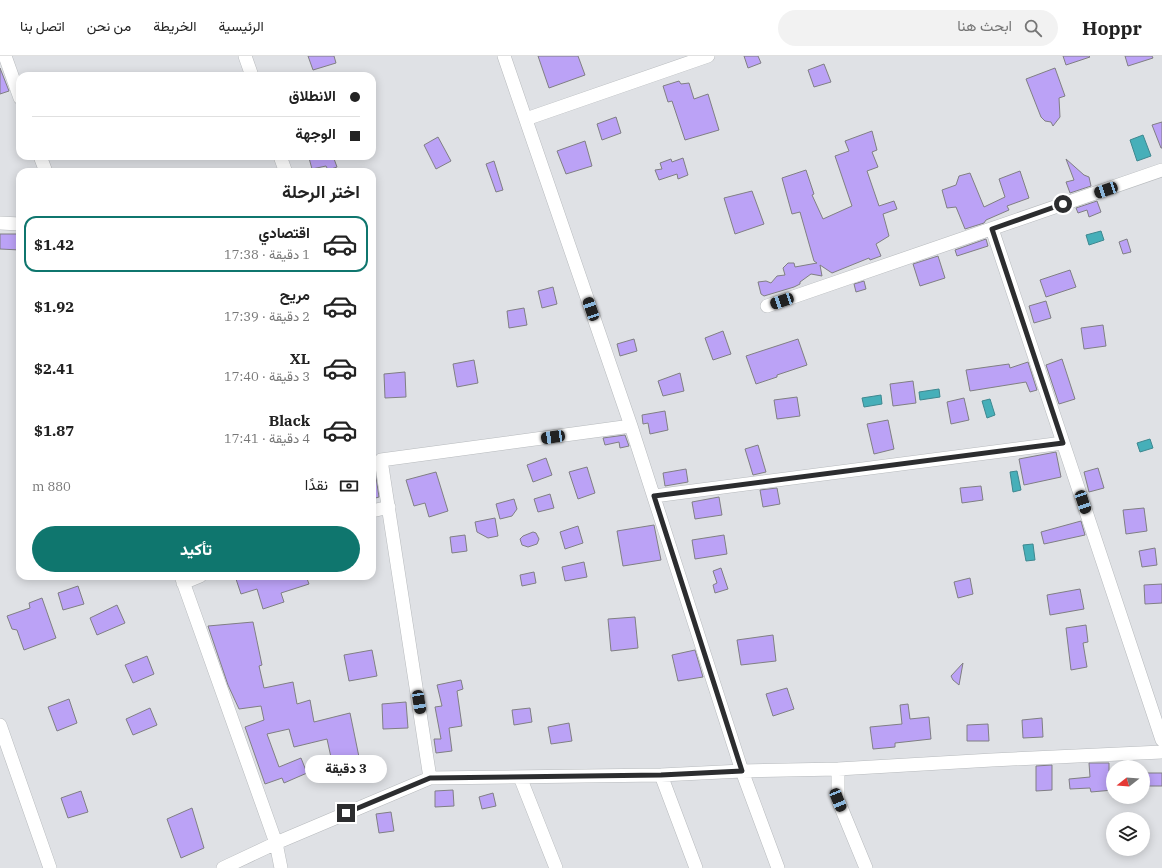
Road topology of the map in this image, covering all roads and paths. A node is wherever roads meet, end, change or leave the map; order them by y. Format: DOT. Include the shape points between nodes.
graph roads {
  1 [pos="5,56"];
  2 [pos="245,56"];
  3 [pos="504,56"];
  4 [pos="708,56"];
  5 [pos="251,72"];
  6 [pos="16,87"];
  7 [pos="526,119"];
  8 [pos="1162,170"];
  9 [pos="0,223"];
  10 [pos="16,224"];
  11 [pos="992,229"];
  12 [pos="767,306"];
  13 [pos="631,426"];
  14 [pos="1063,443"];
  15 [pos="654,496"];
  16 [pos="389,507"];
  17 [pos="376,510"];
  18 [pos="182,580"];
  19 [pos="0,726"];
  20 [pos="1162,740"];
  21 [pos="1162,752"];
  22 [pos="838,769"];
  23 [pos="742,771"];
  24 [pos="661,775"];
  25 [pos="520,777"];
  26 [pos="430,778"];
  27 [pos="276,843"];
  28 [pos="50,868"];
  29 [pos="223,868"];
  30 [pos="281,868"];
  31 [pos="556,868"];
  32 [pos="696,868"];
  33 [pos="778,868"];
  34 [pos="866,868"];
  1 -- 6 [label="street"];
  2 -- 5 [label="street"];
  3 -- 7 [label="street"];
  4 -- 7 [label="street"];
  7 -- 13 [label="street"];
  8 -- 11 [label="street"];
  9 -- 10 [label="street"];
  11 -- 12 [label="street"];
  11 -- 14 [label="street"];
  13 -- 15 [label="street"];
  13 -- 16 [label="street" via="381,460"];
  14 -- 15 [label="street"];
  14 -- 20 [label="street"];
  15 -- 23 [label="street"];
  16 -- 17 [label="street"];
  16 -- 26 [label="street"];
  18 -- 27 [label="street"];
  19 -- 28 [label="street"];
  21 -- 22 [label="street"];
  22 -- 23 [label="street"];
  22 -- 34 [label="street" via="838,800"];
  23 -- 24 [label="street"];
  23 -- 33 [label="street"];
  24 -- 25 [label="street"];
  24 -- 32 [label="street"];
  25 -- 26 [label="street"];
  25 -- 31 [label="street"];
  26 -- 27 [label="street"];
  27 -- 29 [label="street"];
  27 -- 30 [label="street"];
}
